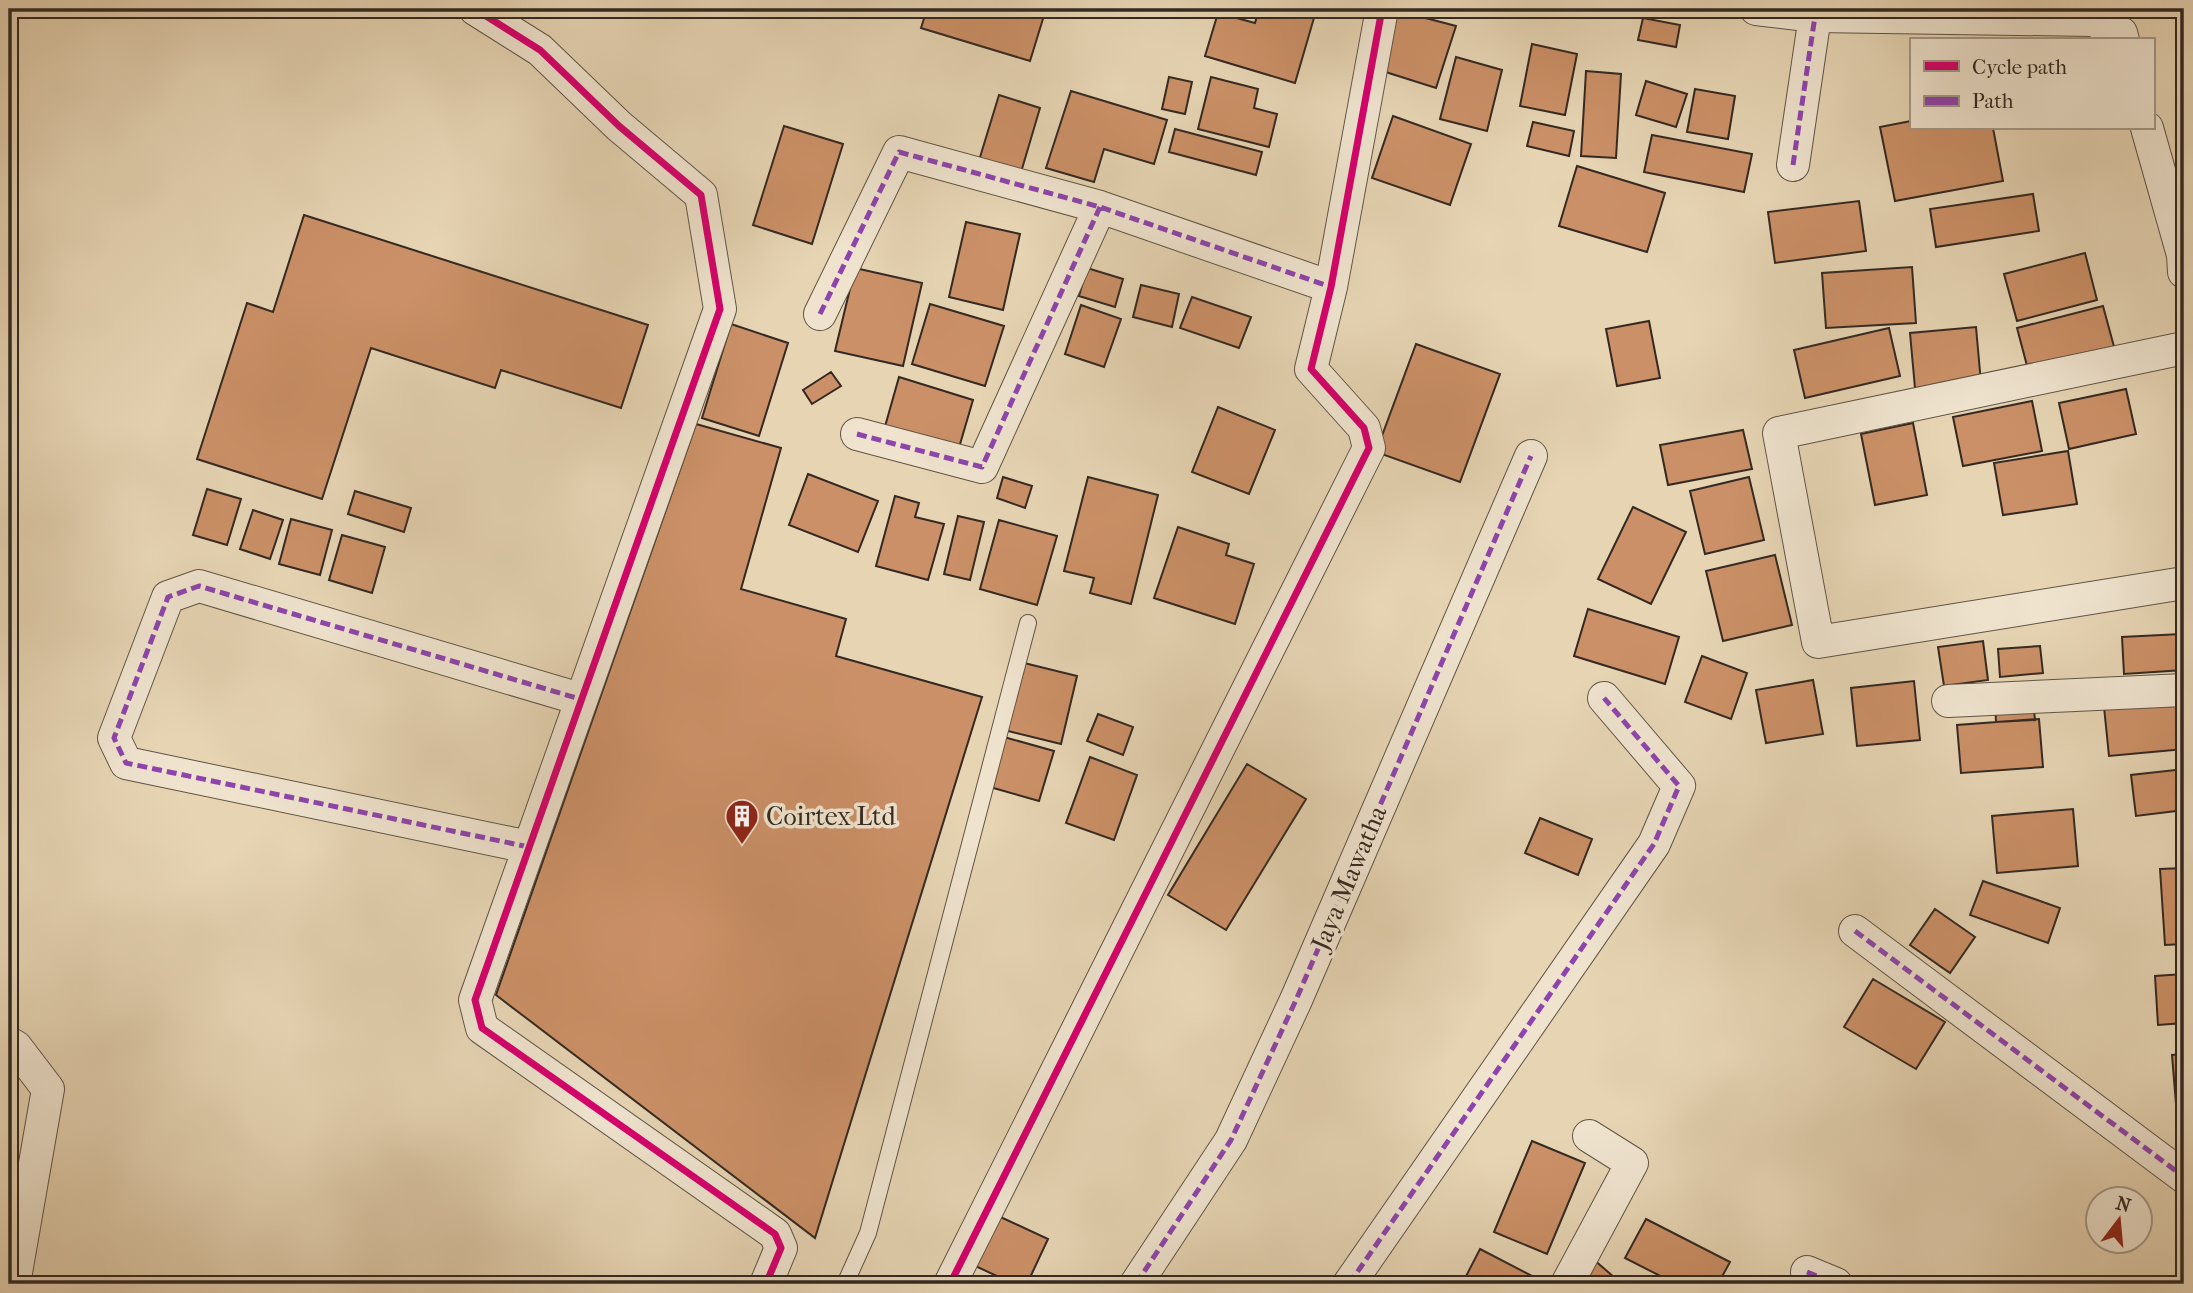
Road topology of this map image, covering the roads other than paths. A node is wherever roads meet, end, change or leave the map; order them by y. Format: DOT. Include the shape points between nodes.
graph roads {
  1 [pos="475,9"];
  2 [pos="1382,9"];
  3 [pos="1756,9"];
  4 [pos="1815,16"];
  5 [pos="2122,38"];
  6 [pos="2148,130"];
  7 [pos="1793,165"];
  8 [pos="1100,207"];
  9 [pos="2184,272"];
  10 [pos="1331,287"];
  11 [pos="820,314"];
  12 [pos="2184,348"];
  13 [pos="857,434"];
  14 [pos="1531,456"];
  15 [pos="2184,583"];
  16 [pos="1028,623"];
  17 [pos="2184,690"];
  18 [pos="1604,698"];
  19 [pos="580,699"];
  20 [pos="1948,701"];
  21 [pos="528,847"];
  22 [pos="1855,931"];
  23 [pos="9,1044"];
  24 [pos="1589,1136"];
  25 [pos="2184,1177"];
  26 [pos="1807,1272"];
  27 [pos="14,1284"];
  28 [pos="766,1284"];
  29 [pos="845,1284"];
  30 [pos="950,1284"];
  31 [pos="1136,1284"];
  32 [pos="1349,1284"];
  33 [pos="1567,1284"];
  34 [pos="1836,1284"];
  1 -- 19 [label="street" via="540,50 701,195 720,309"];
  2 -- 10 [label="street"];
  3 -- 4 [label="street"];
  4 -- 5 [label="street" via="2093,20 2121,33"];
  4 -- 7 [label="street"];
  6 -- 9 [label="street"];
  8 -- 10 [label="street"];
  8 -- 11 [label="street" via="899,152"];
  8 -- 13 [label="street" via="982,467"];
  10 -- 30 [label="street" via="1311,369 1364,428 1369,448"];
  12 -- 15 [label="street" via="1779,433 1818,642"];
  14 -- 31 [label="street, Jaya Mawatha" via="1231,1140"];
  16 -- 29 [label="lane" via="868,1233"];
  17 -- 20 [label="street"];
  18 -- 32 [label="street" via="1679,786 1654,844"];
  19 -- 21 [label="street"];
  19 -- 21 [label="street" via="199,586 168,597 114,738 126,763"];
  21 -- 28 [label="street" via="475,1000 482,1028 775,1234 781,1248"];
  22 -- 25 [label="street"];
  23 -- 27 [label="street" via="16,1046 48,1089"];
  24 -- 33 [label="street" via="1632,1163"];
  26 -- 34 [label="street"];
}
